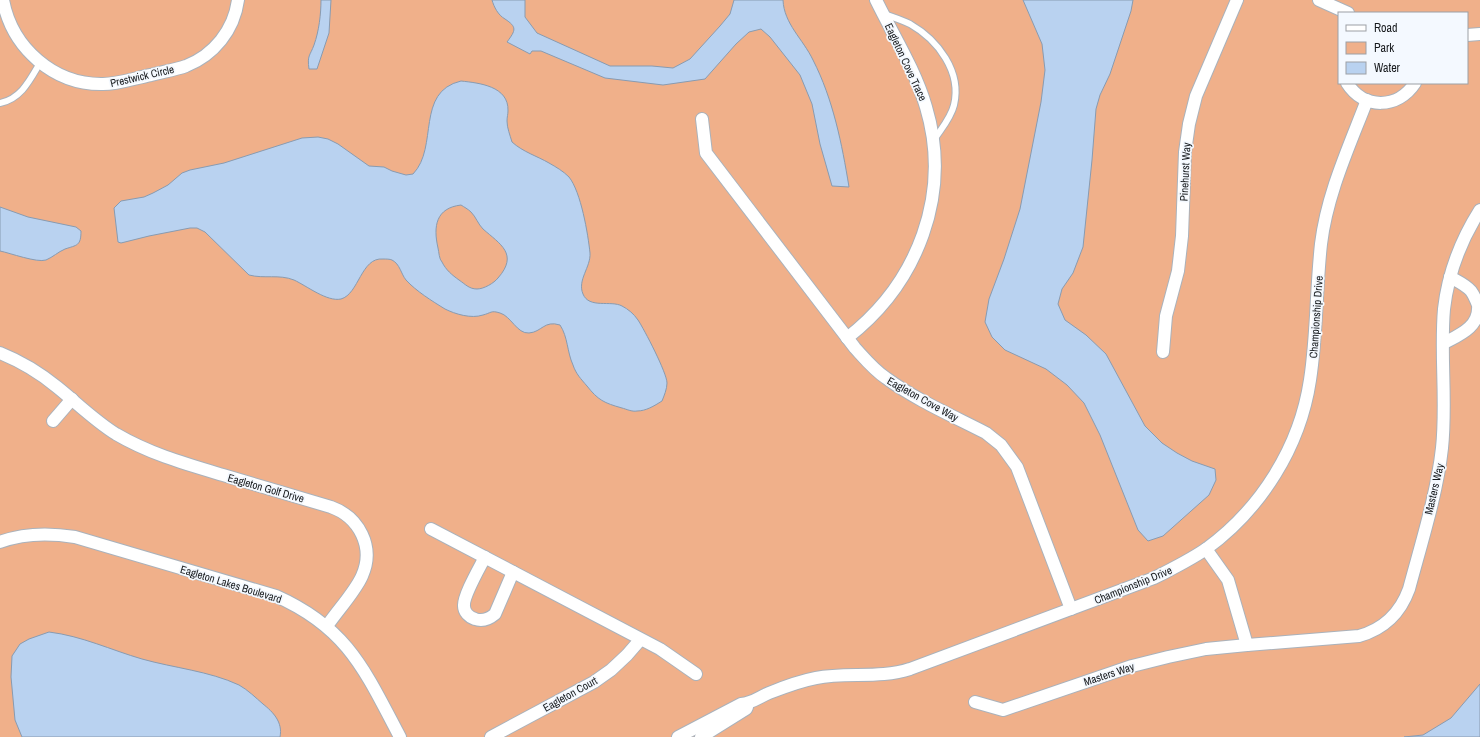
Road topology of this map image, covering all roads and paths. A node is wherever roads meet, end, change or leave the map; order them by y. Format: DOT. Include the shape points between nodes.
graph roads {
  1 [pos="3,0"];
  2 [pos="238,0"];
  3 [pos="876,0"];
  4 [pos="1238,0"];
  5 [pos="1319,0"];
  6 [pos="1346,12"];
  7 [pos="882,14"];
  8 [pos="1480,34"];
  9 [pos="1468,35"];
  10 [pos="40,63"];
  11 [pos="1348,84"];
  12 [pos="1414,84"];
  13 [pos="1367,100"];
  14 [pos="0,103"];
  15 [pos="702,119"];
  16 [pos="933,141"];
  17 [pos="1480,210"];
  18 [pos="1450,277"];
  19 [pos="847,338"];
  20 [pos="1444,343"];
  21 [pos="1162,352"];
  22 [pos="0,353"];
  23 [pos="72,399"];
  24 [pos="53,421"];
  25 [pos="431,529"];
  26 [pos="0,542"];
  27 [pos="1206,549"];
  28 [pos="486,557"];
  29 [pos="513,572"];
  30 [pos="1071,609"];
  31 [pos="327,626"];
  32 [pos="640,640"];
  33 [pos="1247,645"];
  34 [pos="696,674"];
  35 [pos="975,702"];
  36 [pos="750,703"];
  37 [pos="400,737"];
  38 [pos="491,737"];
  39 [pos="678,737"];
  40 [pos="701,737"];
  1 -- 10 [label="street, Prestwick Circle" via="10,26 29,53"];
  2 -- 10 [label="street, Prestwick Circle" via="234,18 219,43 205,56 186,66 103,84 70,79"];
  3 -- 7 [label="street, Eagleton Cove Trace"];
  4 -- 21 [label="street, Pinehurst Way" via="1196,96 1189,124 1178,271 1166,316"];
  5 -- 6 [label="street"];
  7 -- 16 [label="street, Eagleton Cove Trace" via="917,81"];
  7 -- 16 [label="lane" via="909,24 924,33 941,50 952,74 956,87 954,105"];
  8 -- 9 [label="street"];
  10 -- 14 [label="lane" via="23,90 12,99"];
  11 -- 13 [label="street" via="1359,96"];
  12 -- 13 [label="street" via="1403,96 1395,100 1377,103"];
  13 -- 27 [label="street, Championship Drive" via="1336,180 1327,212 1321,244 1310,381 1293,440 1279,468 1247,512"];
  15 -- 19 [label="street, Eagleton Cove Way" via="706,153"];
  16 -- 19 [label="street, Eagleton Cove Trace" via="932,198 917,251 889,298"];
  17 -- 18 [label="street, Masters Way" via="1464,239"];
  18 -- 20 [label="street, Masters Way" via="1444,309"];
  18 -- 20 [label="street" via="1470,290 1479,308 1474,325"];
  19 -- 30 [label="street, Eagleton Cove Way" via="885,378 986,433 1008,452 1021,476"];
  20 -- 33 [label="street, Masters Way" via="1442,448 1433,495 1409,589 1402,605 1382,626 1367,634"];
  22 -- 23 [label="street, Eagleton Golf Drive" via="40,374"];
  23 -- 24 [label="street"];
  23 -- 31 [label="street, Eagleton Golf Drive" via="116,434 170,460 331,507 346,514 363,535 367,560 362,577"];
  25 -- 28 [label="street"];
  26 -- 31 [label="street, Eagleton Lakes Boulevard" via="41,534 76,537 276,596 306,611"];
  27 -- 30 [label="street, Championship Drive" via="1154,578"];
  27 -- 33 [label="street" via="1228,580"];
  28 -- 29 [label="street"];
  28 -- 29 [label="street" via="464,604 469,616 476,620 484,621 495,614"];
  29 -- 32 [label="street"];
  30 -- 36 [label="street, Championship Drive" via="901,672 816,678 789,685"];
  31 -- 37 [label="street, Eagleton Lakes Boulevard" via="340,638 366,672"];
  32 -- 34 [label="street" via="660,649"];
  32 -- 38 [label="street, Eagleton Court" via="617,665 594,682"];
  33 -- 35 [label="street, Masters Way" via="1168,656 1003,710"];
  36 -- 39 [label="street, Championship Drive" via="741,704"];
  36 -- 40 [label="street, Championship Drive" via="746,710"];
}
